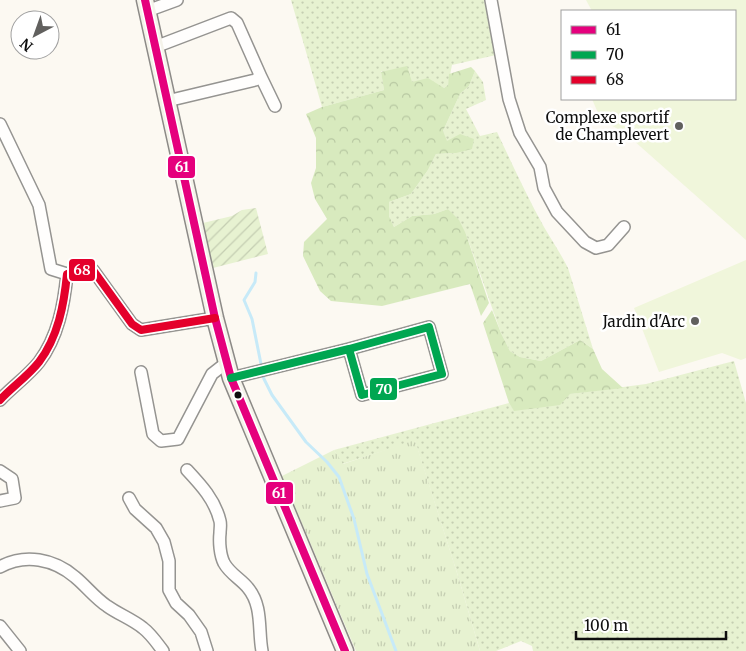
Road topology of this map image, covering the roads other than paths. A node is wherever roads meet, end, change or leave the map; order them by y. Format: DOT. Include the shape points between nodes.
graph roads {
  1 [pos="177,0"];
  2 [pos="491,0"];
  3 [pos="146,6"];
  4 [pos="155,47"];
  5 [pos="261,77"];
  6 [pos="167,101"];
  7 [pos="275,106"];
  8 [pos="0,124"];
  9 [pos="624,227"];
  10 [pos="67,274"];
  11 [pos="216,318"];
  12 [pos="350,349"];
  13 [pos="228,370"];
  14 [pos="140,372"];
  15 [pos="0,400"];
  16 [pos="187,470"];
  17 [pos="0,472"];
  18 [pos="129,498"];
  19 [pos="0,501"];
  20 [pos="0,568"];
  21 [pos="0,626"];
  22 [pos="20,651"];
  23 [pos="164,651"];
  24 [pos="207,651"];
  25 [pos="262,651"];
  26 [pos="345,651"];
  1 -- 3 [label="street"];
  2 -- 9 [label="street" via="509,98 520,134 540,167 544,188 557,212 585,242 596,248 608,245"];
  3 -- 4 [label="main road"];
  4 -- 5 [label="street" via="231,18 237,23"];
  4 -- 6 [label="main road"];
  5 -- 6 [label="street"];
  5 -- 7 [label="street"];
  6 -- 11 [label="main road"];
  8 -- 10 [label="street" via="38,205 51,269"];
  10 -- 11 [label="street" via="93,270 132,324 141,330"];
  10 -- 15 [label="street" via="51,343 38,363"];
  11 -- 13 [label="main road"];
  12 -- 12 [label="street" via="362,395 442,374 429,327"];
  12 -- 13 [label="street" via="255,372"];
  13 -- 14 [label="street" via="212,374 178,439 161,441 153,434"];
  13 -- 26 [label="main road"];
  16 -- 25 [label="street" via="205,489 214,505 221,523 220,544 224,564 248,588 257,604"];
  17 -- 19 [label="street" via="12,480 15,498"];
  18 -- 24 [label="street" via="164,542 169,561 169,590 201,632"];
  20 -- 23 [label="street" via="27,558 58,566 75,576 106,606 143,627"];
  21 -- 22 [label="street"];
}
